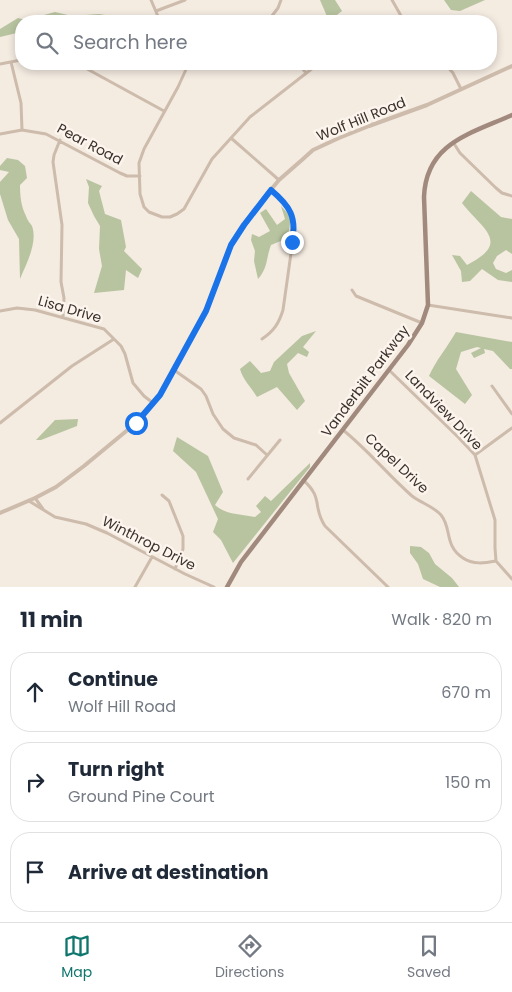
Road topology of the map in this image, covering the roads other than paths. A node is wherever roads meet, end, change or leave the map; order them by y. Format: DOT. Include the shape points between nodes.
graph roads {
  1 [pos="151,0"];
  2 [pos="185,0"];
  3 [pos="281,0"];
  4 [pos="392,0"];
  5 [pos="156,12"];
  6 [pos="157,15"];
  7 [pos="273,15"];
  8 [pos="400,15"];
  9 [pos="15,61"];
  10 [pos="12,62"];
  11 [pos="0,64"];
  12 [pos="512,66"];
  13 [pos="89,70"];
  14 [pos="185,70"];
  15 [pos="304,70"];
  16 [pos="310,70"];
  17 [pos="450,70"];
  18 [pos="306,73"];
  19 [pos="461,89"];
  20 [pos="164,111"];
  21 [pos="512,115"];
  22 [pos="22,130"];
  23 [pos="0,134"];
  24 [pos="231,138"];
  25 [pos="60,140"];
  26 [pos="453,142"];
  27 [pos="140,176"];
  28 [pos="279,180"];
  29 [pos="271,190"];
  30 [pos="512,196"];
  31 [pos="352,290"];
  32 [pos="428,305"];
  33 [pos="0,311"];
  34 [pos="63,317"];
  35 [pos="512,318"];
  36 [pos="422,323"];
  37 [pos="115,339"];
  38 [pos="262,339"];
  39 [pos="174,370"];
  40 [pos="389,370"];
  41 [pos="492,386"];
  42 [pos="153,403"];
  43 [pos="512,414"];
  44 [pos="0,423"];
  45 [pos="512,428"];
  46 [pos="343,430"];
  47 [pos="280,440"];
  48 [pos="267,455"];
  49 [pos="475,455"];
  50 [pos="248,479"];
  51 [pos="303,480"];
  52 [pos="162,495"];
  53 [pos="35,498"];
  54 [pos="29,501"];
  55 [pos="45,511"];
  56 [pos="0,513"];
  57 [pos="152,556"];
  58 [pos="496,561"];
  59 [pos="175,569"];
  60 [pos="512,579"];
  61 [pos="135,587"];
  62 [pos="214,587"];
  63 [pos="228,587"];
  64 [pos="388,587"];
  1 -- 5 [label="street"];
  2 -- 5 [label="street"];
  3 -- 7 [label="street"];
  4 -- 8 [label="street"];
  5 -- 6 [label="street"];
  9 -- 10 [label="street"];
  10 -- 11 [label="street"];
  10 -- 22 [label="street" via="21,103"];
  12 -- 19 [label="street, Wolf Hill Road"];
  13 -- 20 [label="street"];
  14 -- 20 [label="street"];
  15 -- 18 [label="street"];
  16 -- 18 [label="street"];
  17 -- 19 [label="street"];
  18 -- 24 [label="street" via="259,108"];
  19 -- 28 [label="street, Wolf Hill Road" via="313,150"];
  20 -- 27 [label="street" via="141,156"];
  21 -- 26 [label="main road, Vanderbilt Parkway"];
  22 -- 23 [label="street, Pear Road"];
  22 -- 25 [label="street, Pear Road"];
  24 -- 27 [label="street" via="212,159 187,204 177,214 162,218 149,212 142,201"];
  24 -- 28 [label="street"];
  25 -- 27 [label="street, Pear Road" via="120,173"];
  25 -- 34 [label="street" via="53,162 62,225"];
  26 -- 30 [label="street" via="496,188"];
  26 -- 32 [label="main road, Vanderbilt Parkway" via="433,162 424,184"];
  28 -- 29 [label="street, Wolf Hill Road"];
  29 -- 38 [label="street" via="289,208 294,232 283,310 271,333"];
  29 -- 39 [label="street, Wolf Hill Road" via="231,245 207,310"];
  31 -- 36 [label="street" via="356,296"];
  32 -- 35 [label="street"];
  32 -- 36 [label="main road, Vanderbilt Parkway"];
  33 -- 34 [label="street, Lisa Drive" via="25,308"];
  34 -- 37 [label="street, Lisa Drive" via="104,329"];
  36 -- 40 [label="main road, Vanderbilt Parkway"];
  37 -- 42 [label="street, Lisa Drive" via="124,354 133,383"];
  37 -- 44 [label="street" via="72,366"];
  39 -- 42 [label="street, Wolf Hill Road"];
  39 -- 48 [label="street" via="202,389 223,429 234,438 256,445"];
  40 -- 46 [label="main road, Vanderbilt Parkway"];
  40 -- 49 [label="street, Landview Drive"];
  41 -- 43 [label="street"];
  42 -- 53 [label="street, Wolf Hill Road" via="136,423 84,466"];
  45 -- 49 [label="street"];
  46 -- 51 [label="main road, Vanderbilt Parkway"];
  46 -- 58 [label="street, Capel Drive" via="417,500 440,514 451,546 461,557 473,562"];
  47 -- 48 [label="street"];
  48 -- 50 [label="street"];
  49 -- 58 [label="street, Landview Drive" via="496,520"];
  51 -- 63 [label="main road, Vanderbilt Parkway" via="241,562"];
  51 -- 64 [label="street" via="316,494 319,514 325,526"];
  52 -- 59 [label="street" via="169,501 182,536 183,549"];
  53 -- 54 [label="street, Wolf Hill Road"];
  53 -- 55 [label="street"];
  54 -- 55 [label="street, Winthrop Drive"];
  54 -- 56 [label="street, Wolf Hill Road"];
  55 -- 57 [label="street, Winthrop Drive" via="55,517 97,528"];
  57 -- 59 [label="street, Winthrop Drive"];
  57 -- 61 [label="street"];
  58 -- 60 [label="street"];
  59 -- 62 [label="street, Winthrop Drive"];
}
